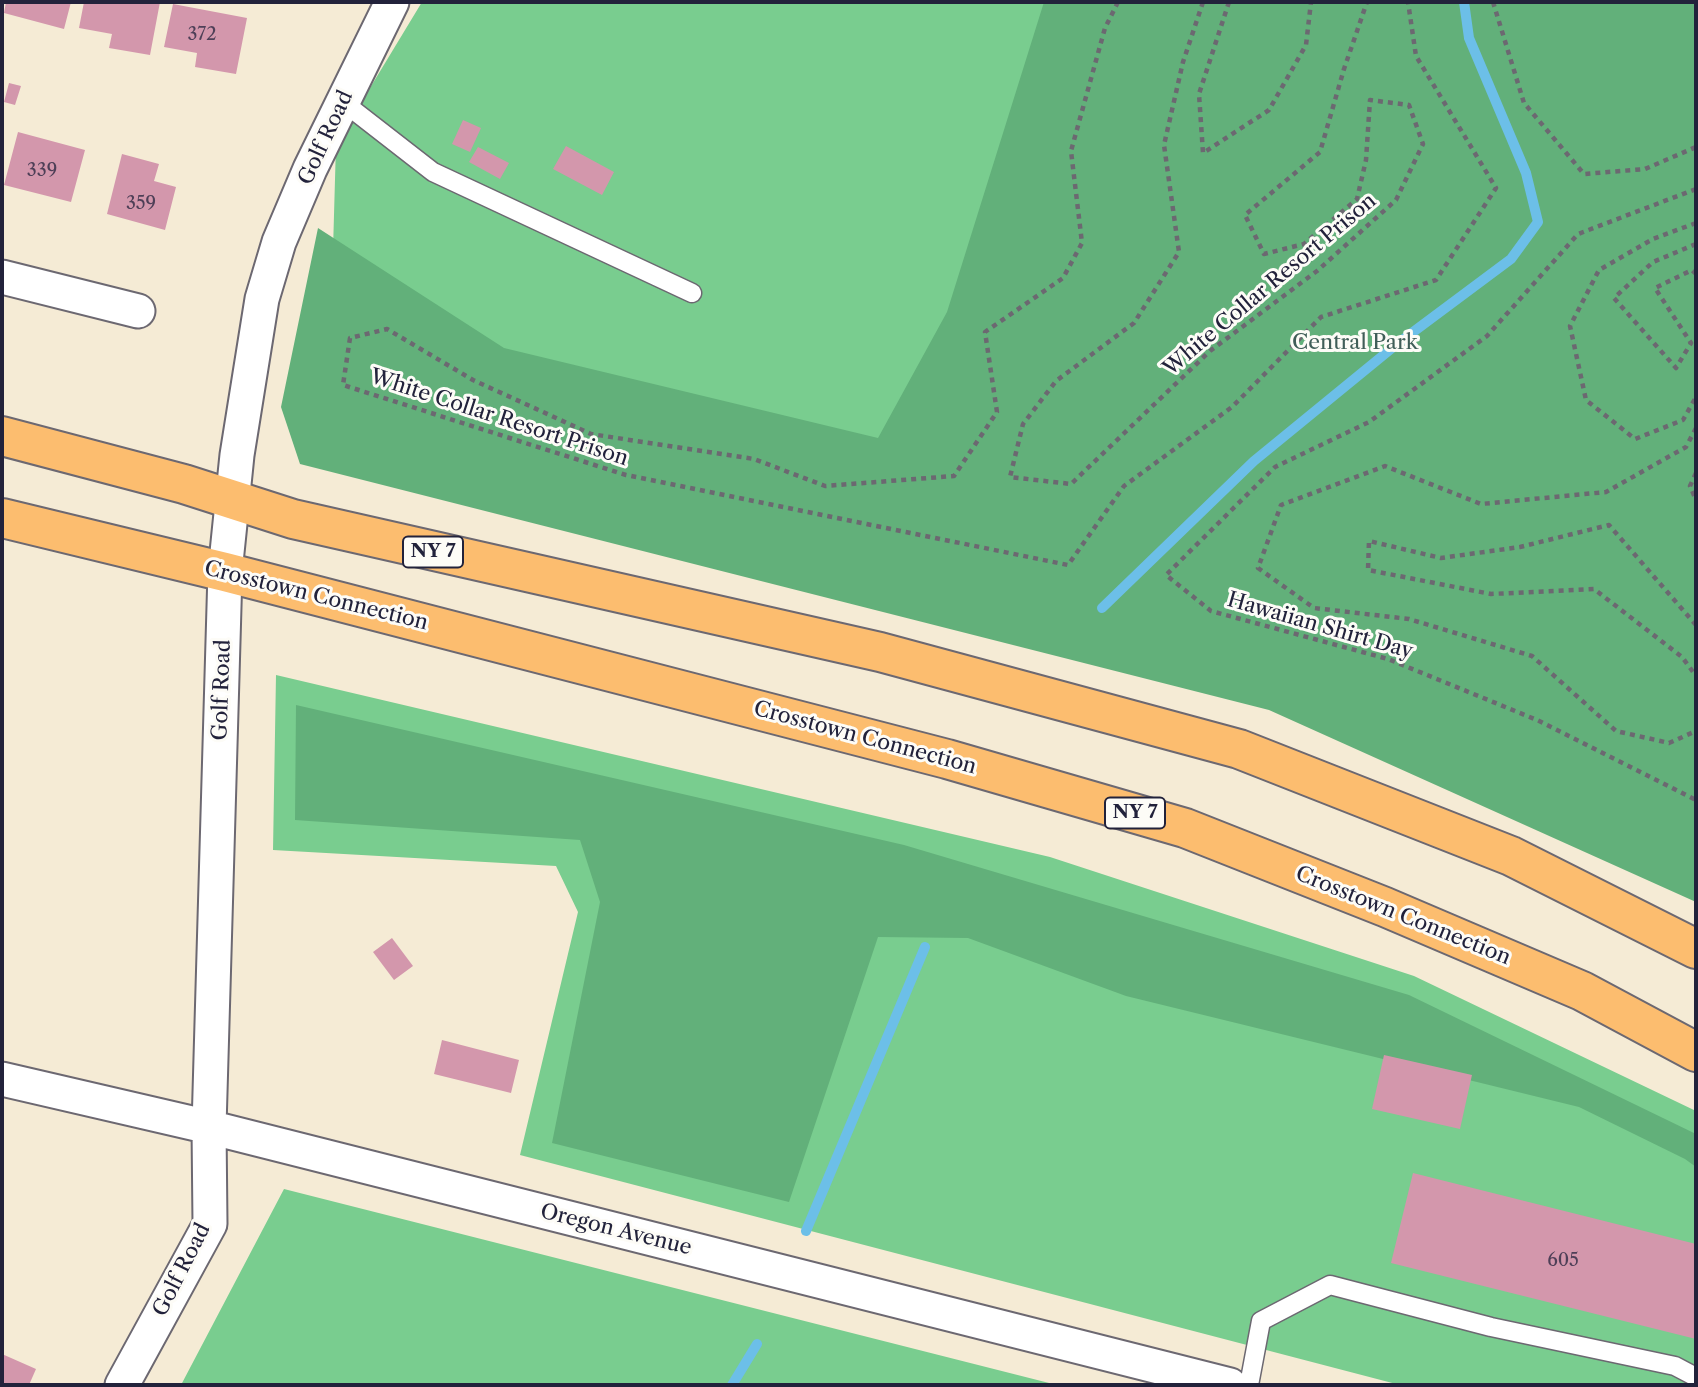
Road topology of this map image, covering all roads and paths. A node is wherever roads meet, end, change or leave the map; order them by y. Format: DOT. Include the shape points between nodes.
graph roads {
  1 [pos="391,2"];
  2 [pos="1118,2"];
  3 [pos="1203,2"];
  4 [pos="1229,2"];
  5 [pos="1311,2"];
  6 [pos="1367,2"];
  7 [pos="1408,2"];
  8 [pos="1493,2"];
  9 [pos="343,102"];
  10 [pos="1696,146"];
  11 [pos="1696,189"];
  12 [pos="1696,223"];
  13 [pos="1696,244"];
  14 [pos="1696,274"];
  15 [pos="2,277"];
  16 [pos="692,293"];
  17 [pos="138,311"];
  18 [pos="1696,397"];
  19 [pos="1696,428"];
  20 [pos="2,436"];
  21 [pos="1696,473"];
  22 [pos="234,499"];
  23 [pos="1696,500"];
  24 [pos="2,518"];
  25 [pos="225,572"];
  26 [pos="1696,625"];
  27 [pos="1696,676"];
  28 [pos="1696,731"];
  29 [pos="1696,800"];
  30 [pos="1696,949"];
  31 [pos="1696,1052"];
  32 [pos="2,1079"];
  33 [pos="209,1127"];
  34 [pos="1696,1377"];
  35 [pos="122,1385"];
  36 [pos="1230,1385"];
  37 [pos="1249,1385"];
  1 -- 9 [label="street, Golf Road"];
  2 -- 7 [label="path, White Collar Resort Prison" via="1105,28 1071,151 1082,243 1063,278 985,332 997,412 954,476 825,486 754,459 590,434 473,380 387,329 350,338 343,385 626,475 1068,565 1125,486 1232,407 1321,317 1436,280 1496,188 1416,56"];
  3 -- 6 [label="path, White Collar Resort Prison" via="1183,62 1164,145 1179,252 1134,323 1056,381 1023,424 1010,477 1071,484 1210,351 1317,271 1396,201 1423,144 1409,105 1370,100 1366,160 1357,199 1304,244 1264,254 1245,215 1320,152"];
  4 -- 5 [label="path" via="1199,94 1203,153 1269,110 1306,45"];
  8 -- 10 [label="path" via="1524,103 1584,174 1646,169"];
  9 -- 16 [label="lane" via="433,172"];
  9 -- 22 [label="street, Golf Road" via="279,242 262,299"];
  11 -- 29 [label="path, Hawaiian Shirt Day" via="1578,234 1487,337 1369,422 1275,467 1166,575 1211,611 1388,659 1537,720"];
  12 -- 18 [label="path" via="1653,239 1600,270 1570,326 1586,400 1635,439 1683,420"];
  13 -- 14 [label="path" via="1653,262 1614,298 1676,368 1691,343 1655,288 1692,270"];
  15 -- 17 [label="street"];
  19 -- 28 [label="path" via="1686,447 1606,492 1480,504 1385,466 1281,505 1258,568 1314,608 1409,619 1532,656 1616,731 1669,743"];
  20 -- 22 [label="highway, NY 7"];
  21 -- 23 [label="path" via="1690,486"];
  22 -- 25 [label="street, Golf Road"];
  22 -- 30 [label="highway, NY 7" via="307,522 880,652 1239,750 1511,856"];
  24 -- 25 [label="highway, Crosstown Connection / NY 7"];
  25 -- 31 [label="highway, Crosstown Connection / NY 7" via="947,759 1185,828 1582,991"];
  25 -- 33 [label="street, Golf Road"];
  26 -- 27 [label="path" via="1609,525 1520,547 1441,558 1369,541 1368,570 1491,594 1594,589 1682,657"];
  32 -- 33 [label="street, Oregon Avenue"];
  33 -- 35 [label="street, Golf Road" via="210,1224"];
  33 -- 36 [label="street, Oregon Avenue"];
  34 -- 37 [label="lane" via="1675,1366 1491,1327 1330,1285 1261,1321"];
}
